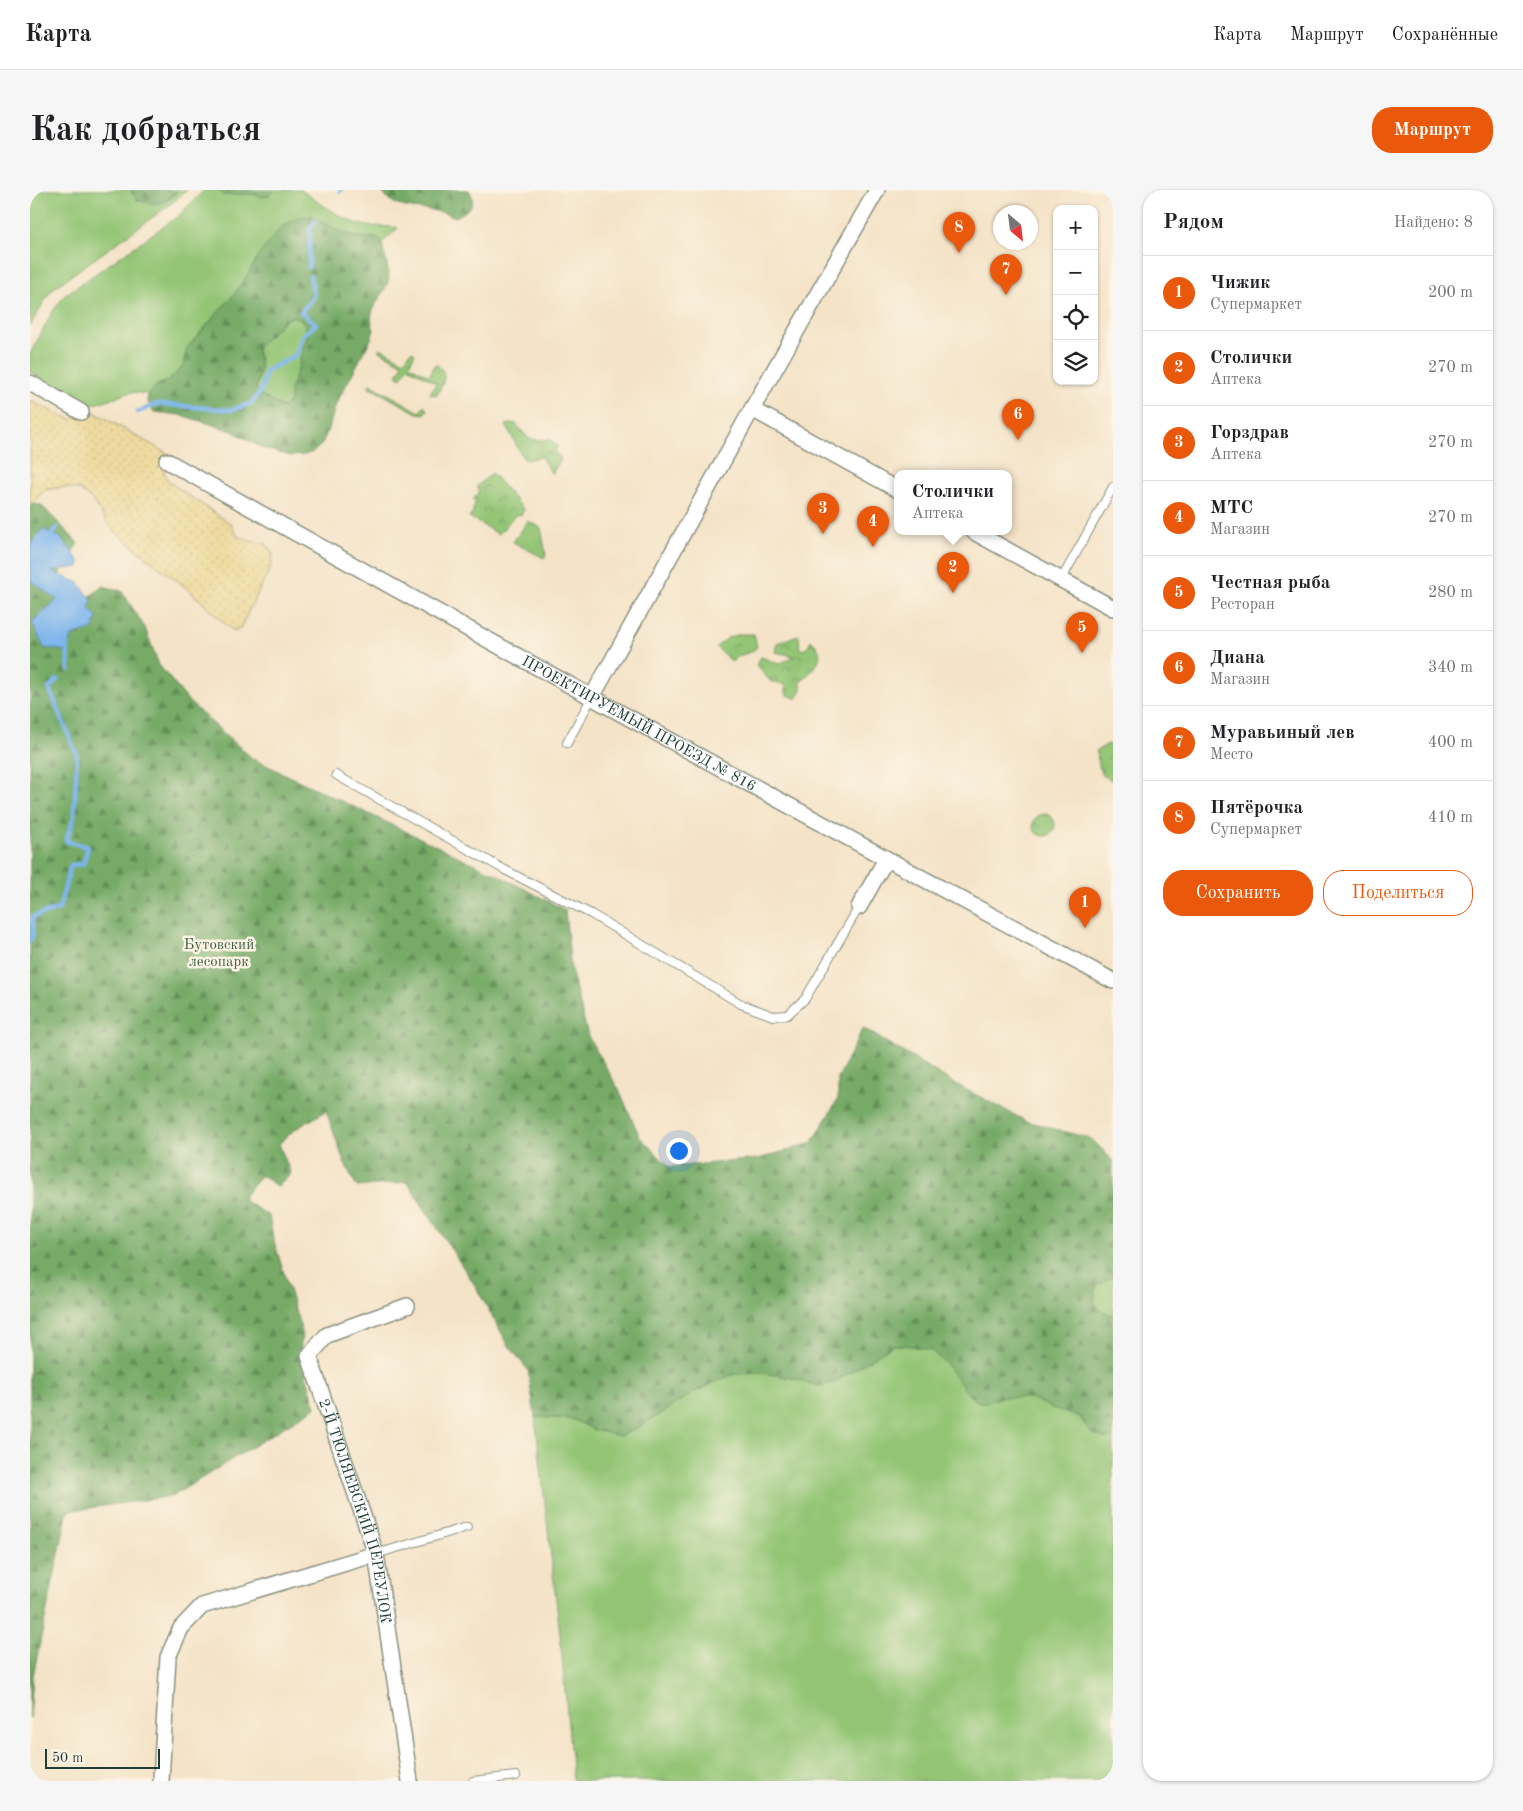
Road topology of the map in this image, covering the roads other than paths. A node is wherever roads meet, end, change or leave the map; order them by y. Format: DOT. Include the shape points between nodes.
graph roads {
  1 [pos="877,190"];
  2 [pos="30,384"];
  3 [pos="752,409"];
  4 [pos="81,412"];
  5 [pos="167,461"];
  6 [pos="1113,487"];
  7 [pos="894,488"];
  8 [pos="979,535"];
  9 [pos="1061,580"];
  10 [pos="1113,608"];
  11 [pos="592,697"];
  12 [pos="567,743"];
  13 [pos="336,775"];
  14 [pos="886,859"];
  15 [pos="859,907"];
  16 [pos="1113,981"];
  17 [pos="407,1306"];
  18 [pos="467,1527"];
  19 [pos="376,1554"];
  20 [pos="516,1776"];
  21 [pos="161,1781"];
  22 [pos="410,1781"];
  23 [pos="473,1781"];
  1 -- 3 [label="street"];
  2 -- 4 [label="street"];
  3 -- 7 [label="street"];
  3 -- 11 [label="street"];
  5 -- 11 [label="street, ПРОЕКТИРУЕМЫЙ ПРОЕЗД № 816"];
  6 -- 9 [label="lane"];
  8 -- 9 [label="street"];
  9 -- 10 [label="street"];
  11 -- 12 [label="lane"];
  11 -- 14 [label="street, ПРОЕКТИРУЕМЫЙ ПРОЕЗД № 816"];
  13 -- 15 [label="lane" via="505,870 591,914 741,1004 773,1016 787,1015 805,999"];
  14 -- 15 [label="street"];
  14 -- 16 [label="street, ПРОЕКТИРУЕМЫЙ ПРОЕЗД № 816"];
  17 -- 19 [label="street, 2-Й ТЮЛЯЕВСКИЙ ПЕРЕУЛОК" via="327,1335 309,1356"];
  18 -- 19 [label="lane"];
  19 -- 21 [label="street" via="202,1606 181,1628 168,1657"];
  19 -- 22 [label="street, 2-Й ТЮЛЯЕВСКИЙ ПЕРЕУЛОК"];
  20 -- 23 [label="lane"];
}
